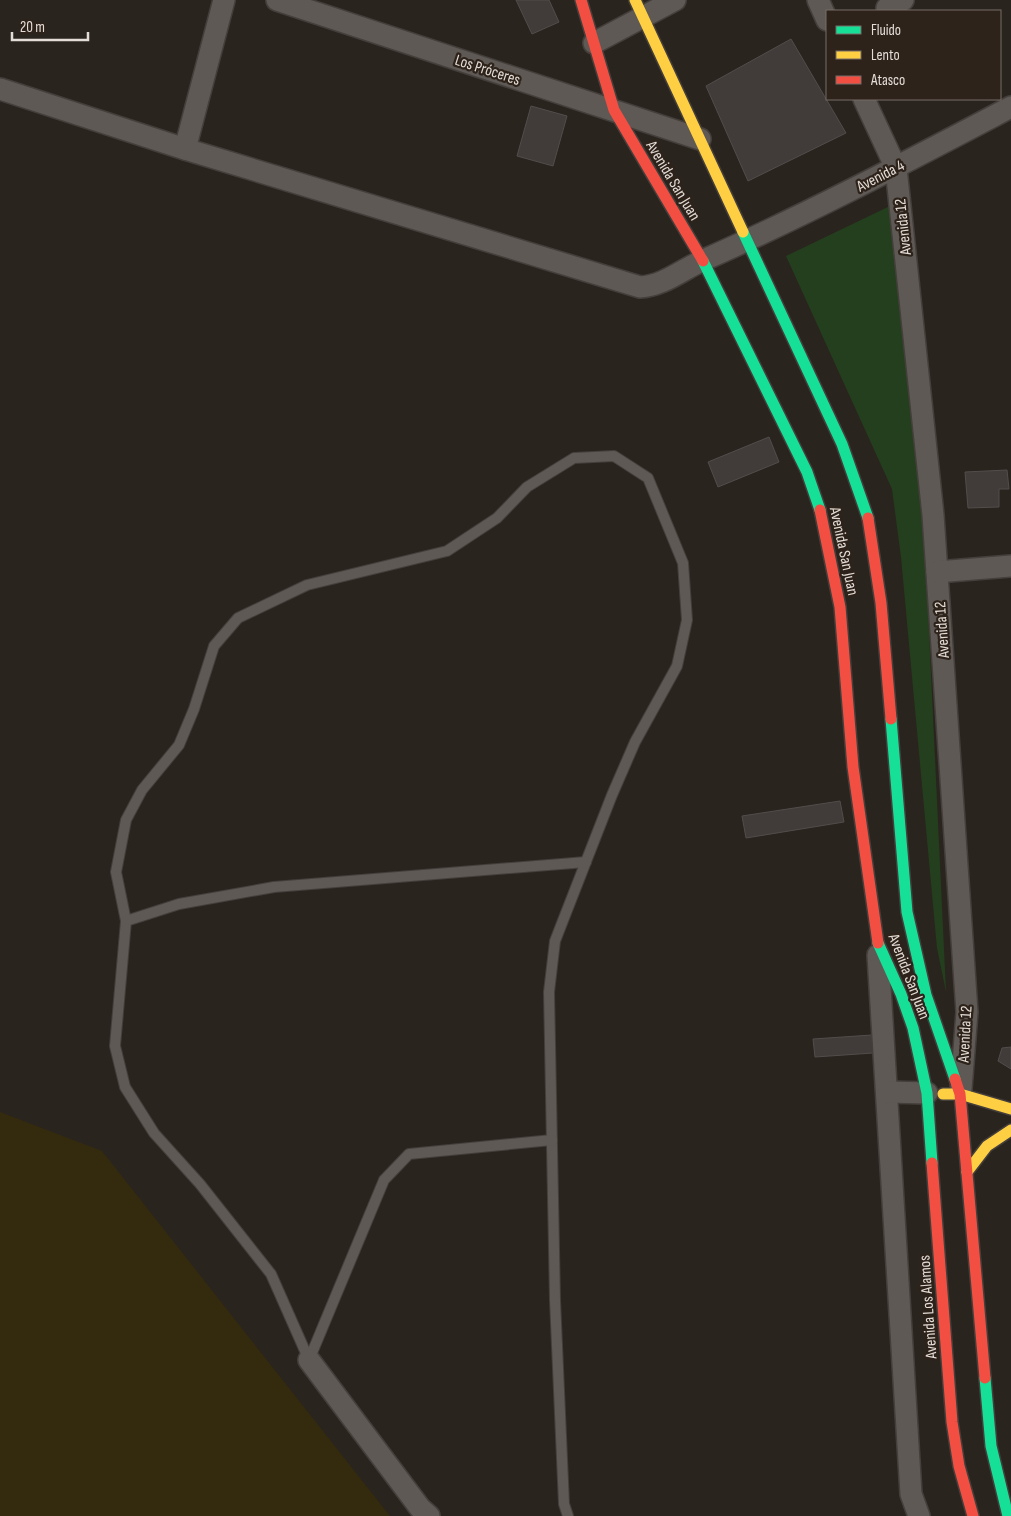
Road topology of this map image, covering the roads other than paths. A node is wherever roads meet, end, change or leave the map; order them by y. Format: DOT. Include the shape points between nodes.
graph roads {
  1 [pos="224,0"];
  2 [pos="277,0"];
  3 [pos="332,0"];
  4 [pos="581,0"];
  5 [pos="675,0"];
  6 [pos="818,0"];
  7 [pos="639,8"];
  8 [pos="826,18"];
  9 [pos="342,21"];
  10 [pos="594,43"];
  11 [pos="0,89"];
  12 [pos="864,100"];
  13 [pos="1011,107"];
  14 [pos="614,110"];
  15 [pos="700,139"];
  16 [pos="185,149"];
  17 [pos="896,168"];
  18 [pos="747,240"];
  19 [pos="702,260"];
  20 [pos="1011,566"];
  21 [pos="937,572"];
  22 [pos="586,862"];
  23 [pos="126,921"];
  24 [pos="878,945"];
  25 [pos="888,1092"];
  26 [pos="927,1093"];
  27 [pos="960,1094"];
  28 [pos="1011,1109"];
  29 [pos="1011,1130"];
  30 [pos="552,1140"];
  31 [pos="967,1172"];
  32 [pos="309,1360"];
  33 [pos="1008,1508"];
  34 [pos="429,1516"];
  35 [pos="568,1516"];
  36 [pos="919,1516"];
  37 [pos="973,1516"];
  1 -- 16 [label="street"];
  2 -- 9 [label="street, Los Próceres"];
  3 -- 9 [label="street"];
  4 -- 10 [label="main road, Avenida San Juan"];
  5 -- 7 [label="street"];
  6 -- 8 [label="street"];
  7 -- 10 [label="street"];
  7 -- 15 [label="main road, Avenida San Juan"];
  9 -- 14 [label="street, Los Próceres"];
  10 -- 14 [label="main road, Avenida San Juan"];
  11 -- 16 [label="street, Avenida 4"];
  12 -- 17 [label="street, Avenida 12"];
  13 -- 17 [label="street, Avenida 4"];
  14 -- 15 [label="street, Los Próceres"];
  14 -- 19 [label="main road, Avenida San Juan"];
  15 -- 18 [label="main road, Avenida San Juan"];
  16 -- 19 [label="street, Avenida 4" via="640,287 656,285"];
  17 -- 18 [label="street, Avenida 4"];
  17 -- 21 [label="street, Avenida 12"];
  18 -- 19 [label="street, Avenida 4"];
  18 -- 27 [label="main road, Avenida San Juan" via="842,444 869,520 881,603 907,912 926,995"];
  19 -- 24 [label="main road, Avenida San Juan" via="807,472 824,522 840,607 853,767"];
  20 -- 21 [label="street"];
  21 -- 27 [label="street, Avenida 12" via="968,1012"];
  22 -- 23 [label="lane" via="274,887 179,904"];
  22 -- 23 [label="lane" via="635,742 677,666 686,620 683,563 648,478 614,456 574,458 528,487 497,518 447,551 307,585 238,618 214,646 179,745 142,790 126,820 116,872"];
  22 -- 30 [label="lane" via="555,941 550,983"];
  23 -- 32 [label="lane" via="115,1046 125,1087 154,1133 200,1184 272,1274"];
  24 -- 25 [label="street"];
  24 -- 26 [label="main road, Avenida San Juan" via="913,1028"];
  25 -- 26 [label="street"];
  25 -- 36 [label="street" via="911,1494"];
  26 -- 27 [label="main road"];
  26 -- 37 [label="main road, Avenida Los Alamos" via="952,1422 959,1466"];
  27 -- 28 [label="main road"];
  27 -- 31 [label="main road"];
  29 -- 31 [label="main road" via="987,1146"];
  30 -- 32 [label="lane" via="409,1154 384,1180"];
  30 -- 35 [label="lane" via="556,1320 564,1504"];
  31 -- 33 [label="main road" via="991,1446"];
  32 -- 34 [label="street"];
}
